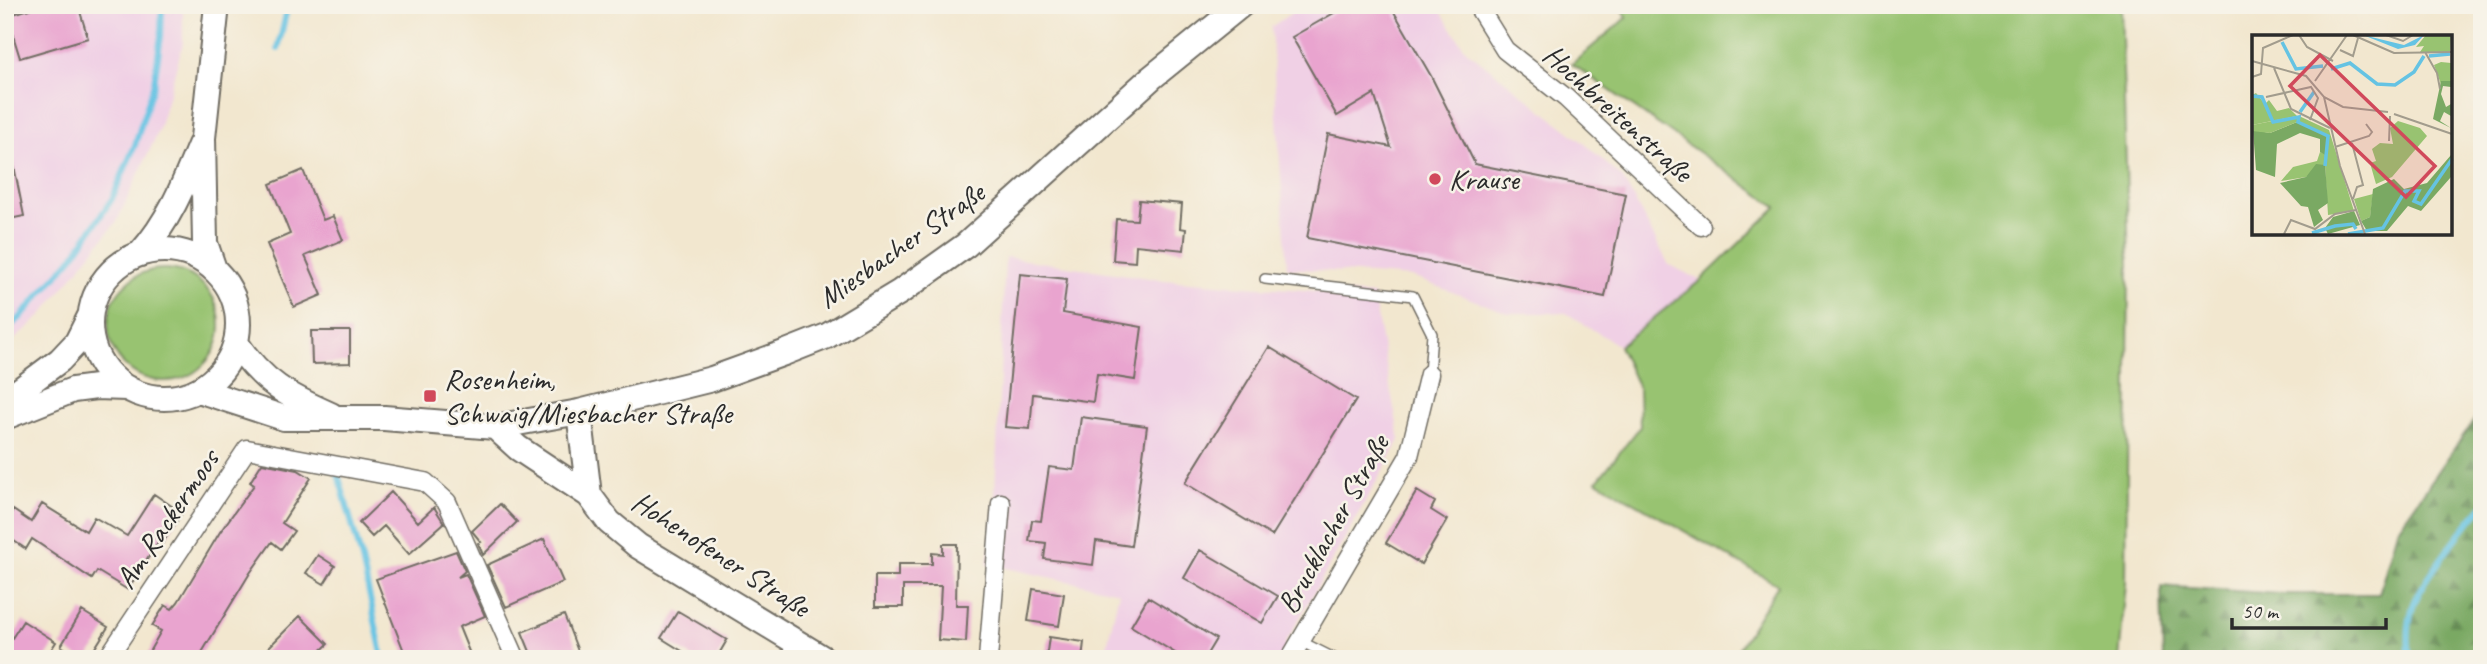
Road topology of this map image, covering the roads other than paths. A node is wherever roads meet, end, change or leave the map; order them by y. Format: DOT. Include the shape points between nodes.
graph roads {
  1 [pos="217,5"];
  2 [pos="1241,5"];
  3 [pos="1477,5"];
  4 [pos="203,138"];
  5 [pos="1701,226"];
  6 [pos="140,254"];
  7 [pos="214,269"];
  8 [pos="1265,279"];
  9 [pos="90,316"];
  10 [pos="236,343"];
  11 [pos="1429,374"];
  12 [pos="127,388"];
  13 [pos="198,390"];
  14 [pos="5,401"];
  15 [pos="579,412"];
  16 [pos="5,417"];
  17 [pos="338,418"];
  18 [pos="495,427"];
  19 [pos="589,495"];
  20 [pos="1001,502"];
  21 [pos="1300,641"];
  22 [pos="107,659"];
  23 [pos="516,659"];
  24 [pos="824,659"];
  25 [pos="988,659"];
  26 [pos="1290,659"];
  27 [pos="1336,659"];
  1 -- 4 [label="main road"];
  2 -- 15 [label="main road, Miesbacher Straße" via="1150,78 966,245 900,292 827,336 784,353 712,379"];
  3 -- 5 [label="street, Hochbreitenstraße" via="1504,50 1566,98"];
  4 -- 6 [label="main road" via="176,201"];
  4 -- 7 [label="main road" via="205,243"];
  6 -- 7 [label="main road" via="166,249 192,255"];
  6 -- 9 [label="main road" via="116,267 107,278"];
  7 -- 10 [label="main road" via="231,290 239,316"];
  8 -- 11 [label="lane" via="1413,296 1432,334"];
  9 -- 12 [label="main road" via="93,344 101,361"];
  9 -- 14 [label="main road" via="77,342 60,360"];
  10 -- 13 [label="main road" via="222,370"];
  10 -- 17 [label="main road, Miesbacher Straße" via="262,376 290,397"];
  11 -- 21 [label="street, Brucklacher Straße" via="1409,456"];
  12 -- 13 [label="main road" via="150,397 175,398"];
  12 -- 16 [label="main road" via="73,390"];
  13 -- 17 [label="main road, Miesbacher Straße" via="284,418"];
  15 -- 18 [label="main road, Miesbacher Straße"];
  15 -- 19 [label="main road, Hohenofener Straße"];
  17 -- 18 [label="main road, Miesbacher Straße"];
  18 -- 19 [label="main road" via="518,449"];
  19 -- 24 [label="main road, Hohenofener Straße" via="609,522 638,546"];
  20 -- 25 [label="street"];
  21 -- 26 [label="street, Brucklacher Straße"];
  21 -- 27 [label="lane"];
  22 -- 23 [label="street, Am Rackermoos" via="247,449 425,482 447,502"];
}
